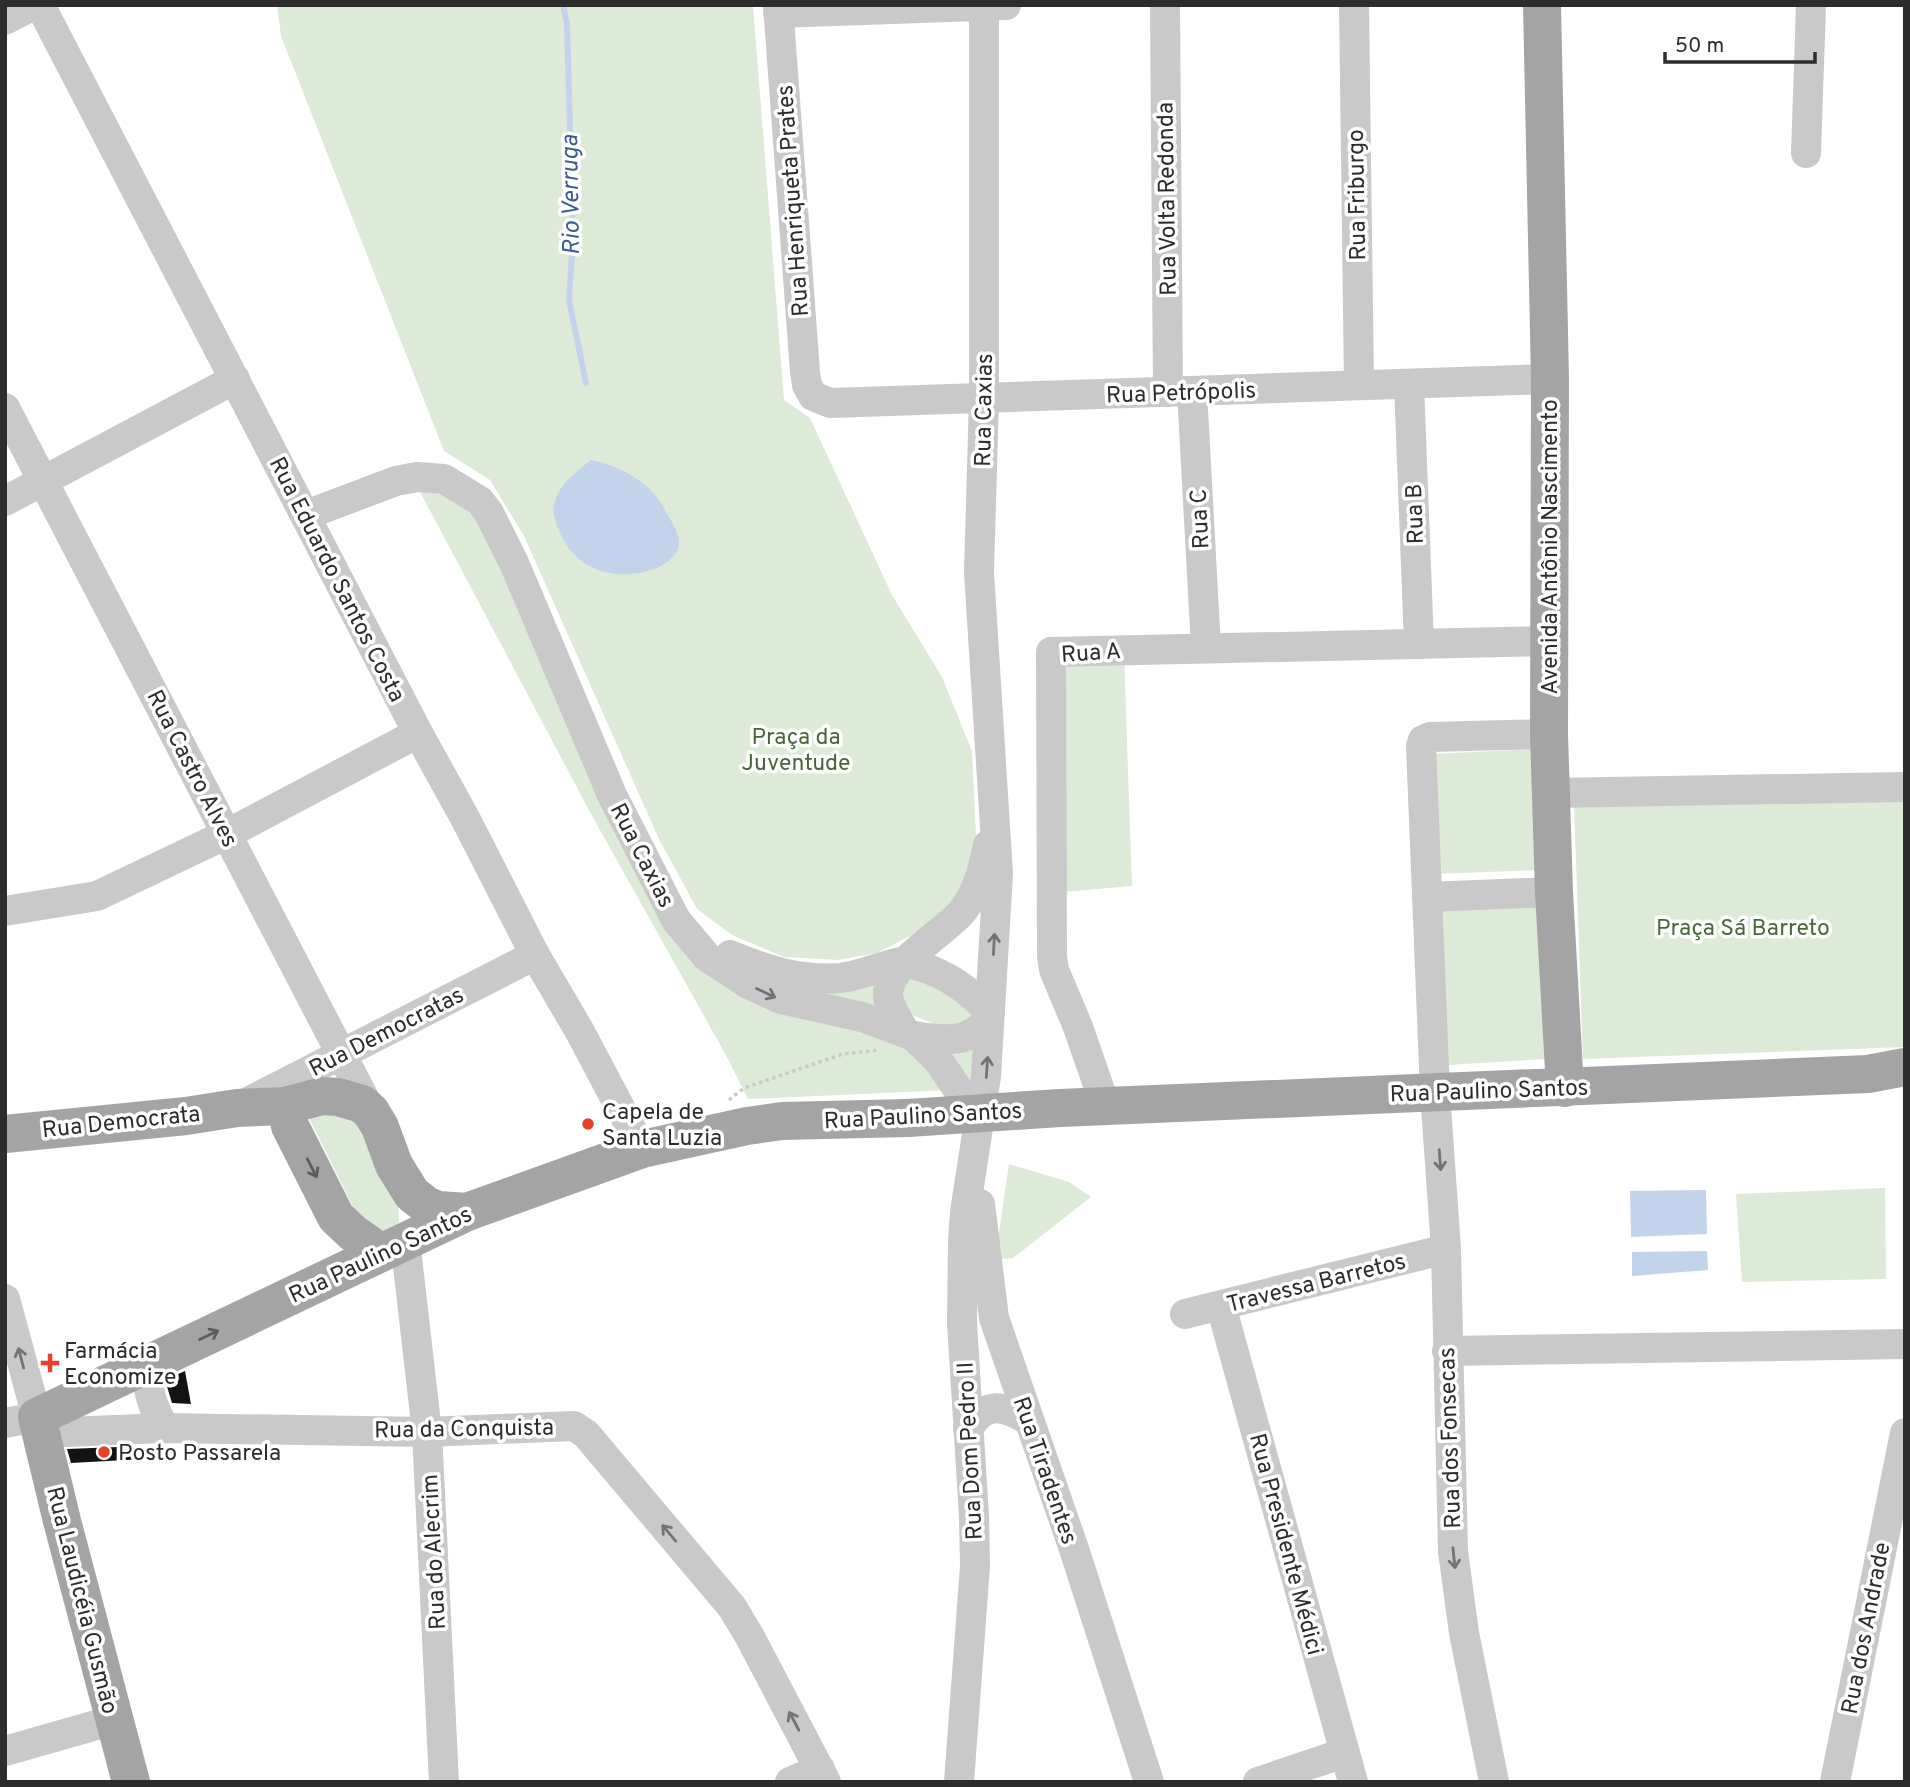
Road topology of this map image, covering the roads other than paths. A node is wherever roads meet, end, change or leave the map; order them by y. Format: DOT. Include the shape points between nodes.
graph roads {
  1 [pos="34,5"];
  2 [pos="40,5"];
  3 [pos="1006,5"];
  4 [pos="1165,5"];
  5 [pos="1354,5"];
  6 [pos="1542,5"];
  7 [pos="1811,5"];
  8 [pos="984,6"];
  9 [pos="778,9"];
  10 [pos="5,20"];
  11 [pos="1806,153"];
  12 [pos="235,379"];
  13 [pos="1550,379"];
  14 [pos="1409,384"];
  15 [pos="1359,385"];
  16 [pos="1180,391"];
  17 [pos="813,396"];
  18 [pos="984,399"];
  19 [pos="5,408"];
  20 [pos="44,481"];
  21 [pos="5,502"];
  22 [pos="306,515"];
  23 [pos="1549,641"];
  24 [pos="1419,644"];
  25 [pos="1206,648"];
  26 [pos="418,733"];
  27 [pos="1549,734"];
  28 [pos="1905,787"];
  29 [pos="1551,793"];
  30 [pos="994,814"];
  31 [pos="227,834"];
  32 [pos="1554,892"];
  33 [pos="1427,897"];
  34 [pos="5,911"];
  35 [pos="676,920"];
  36 [pos="535,955"];
  37 [pos="906,962"];
  38 [pos="990,1016"];
  39 [pos="914,1038"];
  40 [pos="343,1053"];
  41 [pos="1893,1073"];
  42 [pos="1565,1088"];
  43 [pos="1435,1092"];
  44 [pos="1105,1105"];
  45 [pos="285,1106"];
  46 [pos="237,1108"];
  47 [pos="980,1122"];
  48 [pos="380,1128"];
  49 [pos="5,1134"];
  50 [pos="642,1149"];
  51 [pos="976,1151"];
  52 [pos="394,1165"];
  53 [pos="467,1212"];
  54 [pos="393,1246"];
  55 [pos="1446,1249"];
  56 [pos="5,1299"];
  57 [pos="1221,1306"];
  58 [pos="1185,1314"];
  59 [pos="1905,1344"];
  60 [pos="1447,1351"];
  61 [pos="147,1365"];
  62 [pos="1028,1420"];
  63 [pos="28,1424"];
  64 [pos="165,1428"];
  65 [pos="968,1429"];
  66 [pos="427,1432"];
  67 [pos="1905,1433"];
  68 [pos="114,1720"];
  69 [pos="5,1751"];
  70 [pos="1344,1753"];
  71 [pos="823,1775"];
  72 [pos="131,1782"];
  73 [pos="444,1782"];
  74 [pos="790,1782"];
  75 [pos="959,1782"];
  76 [pos="1149,1782"];
  77 [pos="1258,1782"];
  78 [pos="1353,1782"];
  79 [pos="1494,1782"];
  80 [pos="1835,1782"];
  1 -- 10 [label="street"];
  2 -- 12 [label="street, Rua Eduardo Santos Costa"];
  3 -- 8 [label="street"];
  4 -- 16 [label="street, Rua Volta Redonda"];
  5 -- 15 [label="street, Rua Friburgo"];
  6 -- 13 [label="main road, Avenida Antônio Nascimento"];
  7 -- 11 [label="street"];
  8 -- 9 [label="street"];
  8 -- 18 [label="street, Rua Caxias"];
  9 -- 17 [label="street, Rua Henriqueta Prates" via="805,372"];
  12 -- 20 [label="street"];
  12 -- 22 [label="street, Rua Eduardo Santos Costa"];
  13 -- 14 [label="street, Rua Petrópolis"];
  13 -- 23 [label="main road, Avenida Antônio Nascimento"];
  14 -- 15 [label="street, Rua Petrópolis"];
  14 -- 24 [label="street, Rua B"];
  15 -- 16 [label="street, Rua Petrópolis"];
  16 -- 18 [label="street, Rua Petrópolis"];
  16 -- 25 [label="street, Rua C"];
  17 -- 18 [label="street, Rua Petrópolis" via="830,403"];
  18 -- 30 [label="street, Rua Caxias" via="979,572"];
  19 -- 20 [label="street, Rua Castro Alves"];
  20 -- 21 [label="street"];
  20 -- 31 [label="street, Rua Castro Alves"];
  22 -- 26 [label="street, Rua Eduardo Santos Costa"];
  22 -- 35 [label="street, Rua Caxias" via="416,477 444,479 480,501 514,563 612,795"];
  23 -- 24 [label="street, Rua A"];
  23 -- 27 [label="main road, Avenida Antônio Nascimento"];
  24 -- 25 [label="street, Rua A"];
  25 -- 44 [label="street, Rua A" via="1051,653 1052,956"];
  26 -- 31 [label="street"];
  26 -- 36 [label="street, Rua Eduardo Santos Costa"];
  27 -- 29 [label="main road, Avenida Antônio Nascimento"];
  27 -- 33 [label="street" via="1423,740"];
  28 -- 29 [label="street"];
  29 -- 32 [label="main road, Avenida Antônio Nascimento"];
  30 -- 37 [label="street" via="971,897 960,913"];
  38 -- 30 [label="street, Rua Caxias, one-way" via="998,874"];
  31 -- 34 [label="street" via="97,896"];
  31 -- 40 [label="street, Rua Castro Alves"];
  32 -- 33 [label="street"];
  32 -- 42 [label="main road, Avenida Antônio Nascimento"];
  33 -- 43 [label="street"];
  35 -- 37 [label="street, Rua Caxias" via="730,955 794,977 841,978"];
  35 -- 39 [label="street, Rua Caxias, one-way" via="707,957 748,985 781,999 862,1017"];
  36 -- 40 [label="street, Rua Democratas"];
  36 -- 50 [label="street, Rua Eduardo Santos Costa"];
  37 -- 38 [label="street" via="948,977 968,990"];
  37 -- 39 [label="street" via="888,993"];
  38 -- 39 [label="street" via="974,1035"];
  47 -- 38 [label="street, Rua Dom Pedro II, one-way"];
  39 -- 47 [label="street, Rua Caxias" via="938,1060"];
  40 -- 46 [label="street, Rua Democratas"];
  40 -- 48 [label="street, Rua Castro Alves"];
  41 -- 42 [label="main road, Rua Paulino Santos"];
  42 -- 43 [label="main road, Rua Paulino Santos"];
  43 -- 44 [label="main road, Rua Paulino Santos"];
  43 -- 55 [label="street, Rua dos Fonsecas, one-way"];
  44 -- 50 [label="main road, Rua Paulino Santos, bridge" via="782,1121"];
  45 -- 46 [label="main road, Rua Democrata"];
  45 -- 48 [label="main road, Rua Democrata" via="322,1096 346,1099 362,1104"];
  45 -- 54 [label="main road, one-way" via="290,1126 336,1217 353,1233"];
  46 -- 49 [label="main road, Rua Democrata"];
  47 -- 51 [label="street, Rua Dom Pedro II"];
  48 -- 52 [label="main road"];
  50 -- 53 [label="main road, Rua Paulino Santos"];
  51 -- 62 [label="street, Rua Tiradentes" via="994,1318"];
  51 -- 65 [label="street, Rua Dom Pedro II" via="963,1241"];
  52 -- 53 [label="main road" via="412,1194 426,1205"];
  52 -- 54 [label="main road"];
  53 -- 54 [label="main road, Rua Paulino Santos"];
  61 -- 54 [label="main road, Rua Paulino Santos, one-way"];
  54 -- 66 [label="street, Rua do Alecrim"];
  55 -- 57 [label="street, Travessa Barretos"];
  55 -- 60 [label="street, Rua dos Fonsecas"];
  63 -- 56 [label="street, one-way"];
  57 -- 58 [label="street, Travessa Barretos"];
  57 -- 70 [label="street, Rua Presidente Médici"];
  59 -- 60 [label="street"];
  60 -- 79 [label="street, Rua dos Fonsecas, one-way" via="1452,1551"];
  61 -- 63 [label="main road, Rua Paulino Santos"];
  61 -- 64 [label="street" via="150,1401"];
  62 -- 65 [label="street" via="1006,1409 990,1409 978,1414"];
  62 -- 76 [label="street, Rua Tiradentes"];
  63 -- 64 [label="street, Rua da Conquista"];
  63 -- 68 [label="main road, Rua Laudicéia Gusmão"];
  64 -- 66 [label="street, Rua da Conquista"];
  65 -- 75 [label="street, Rua Dom Pedro II" via="975,1566"];
  71 -- 66 [label="street, Rua da Conquista, one-way" via="732,1607 586,1434 564,1425"];
  66 -- 73 [label="street, Rua do Alecrim"];
  67 -- 80 [label="street, Rua dos Andrade"];
  68 -- 69 [label="street"];
  68 -- 72 [label="main road, Rua Laudicéia Gusmão"];
  70 -- 77 [label="street"];
  70 -- 78 [label="street, Rua Presidente Médici"];
  71 -- 74 [label="street"];
}
